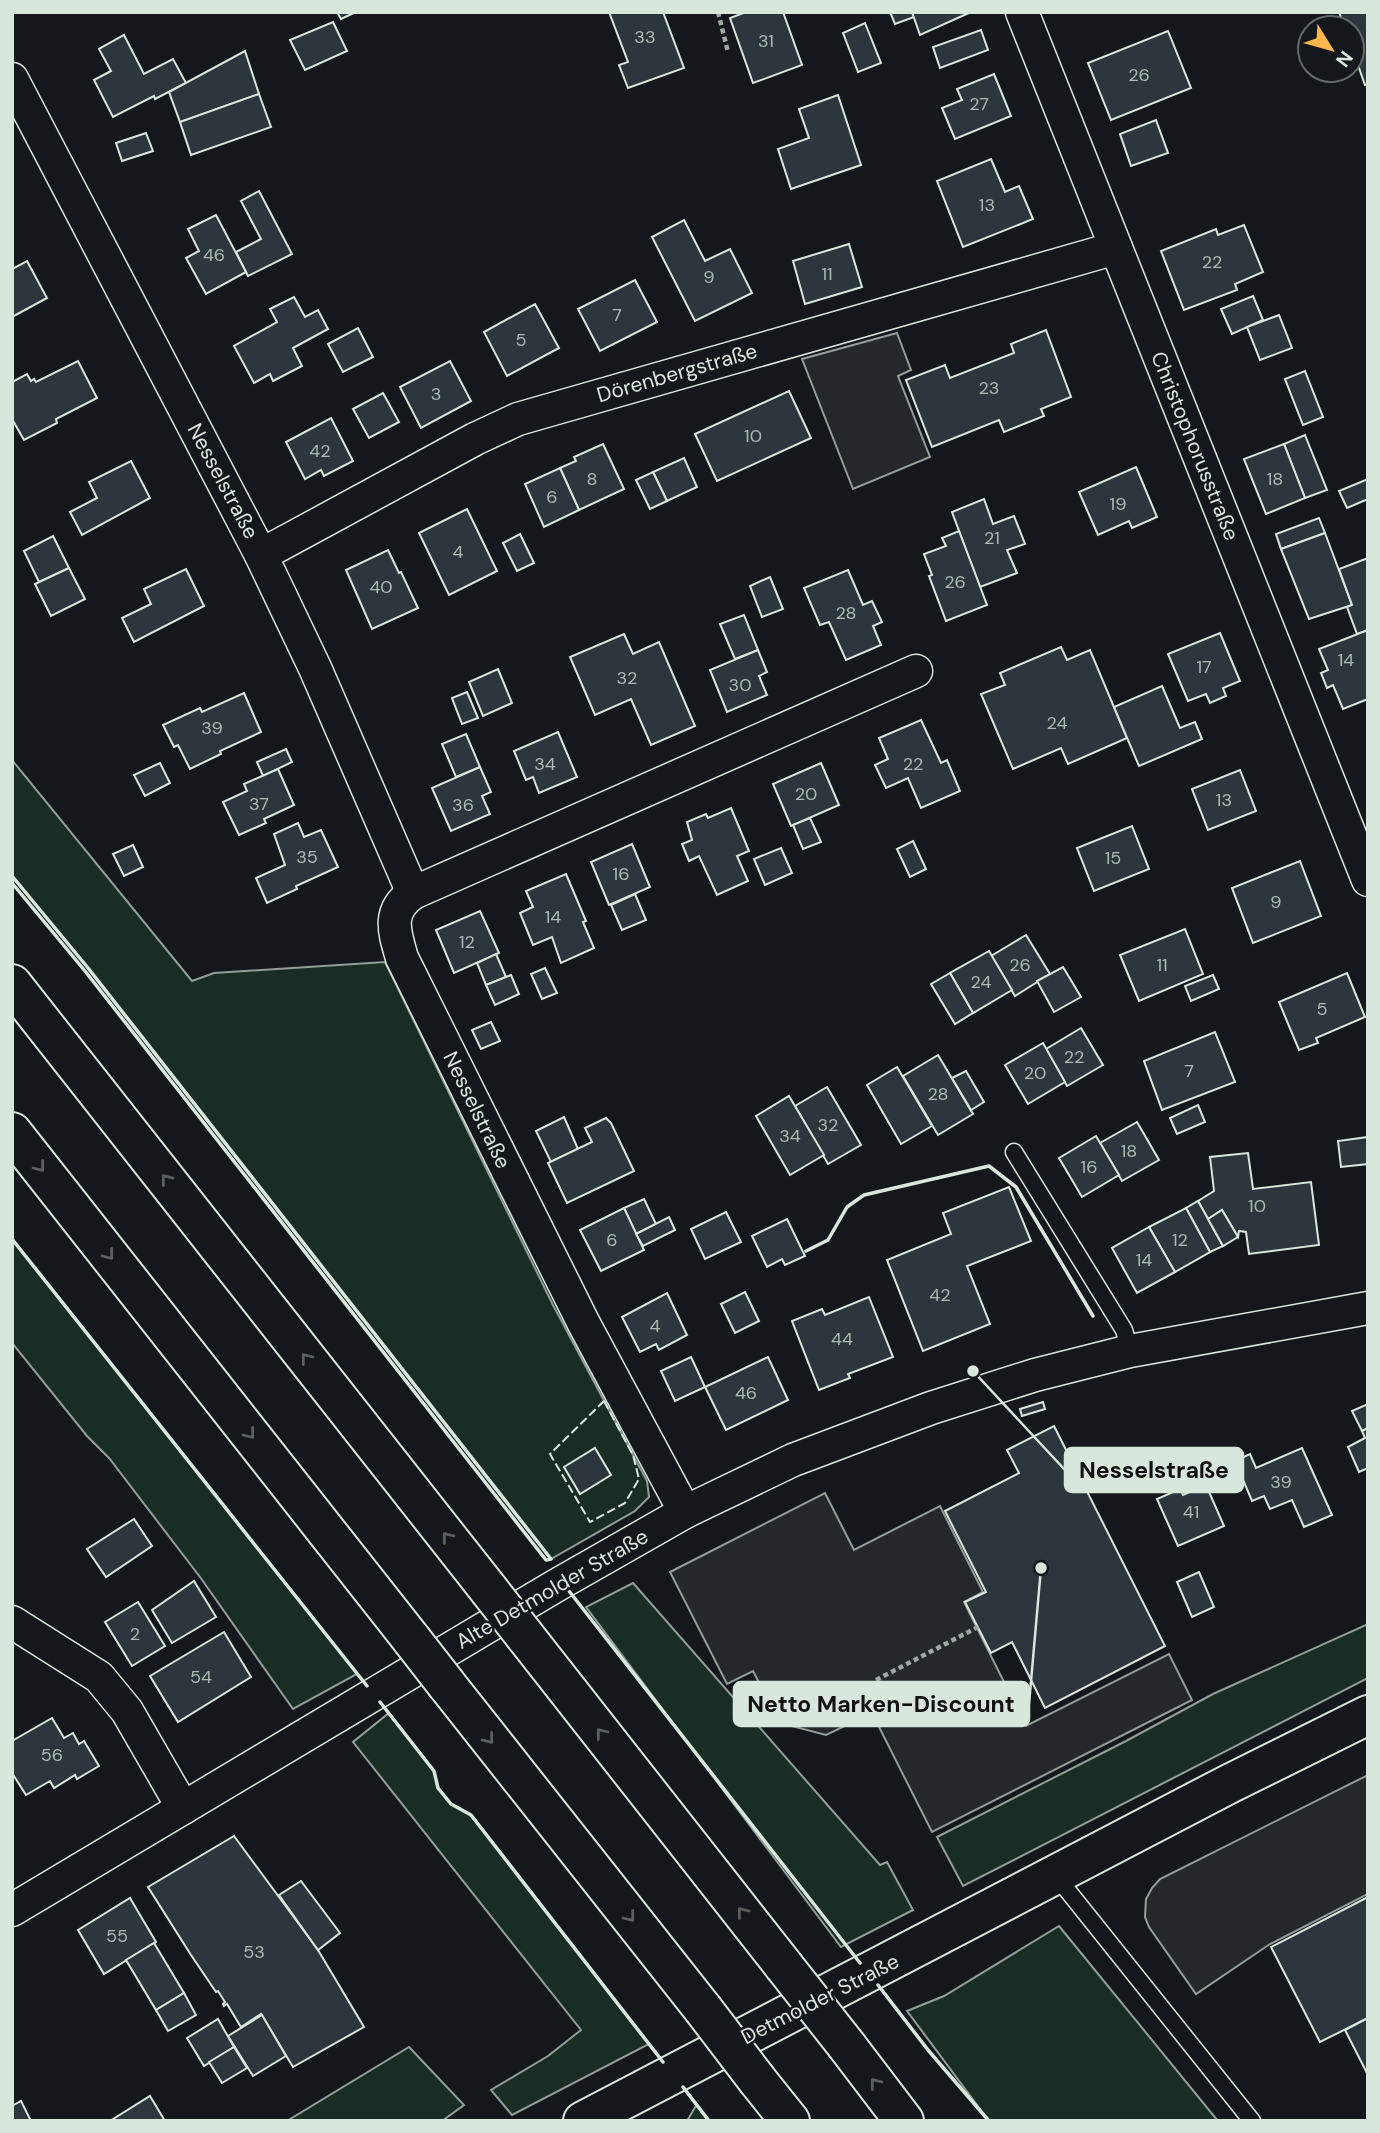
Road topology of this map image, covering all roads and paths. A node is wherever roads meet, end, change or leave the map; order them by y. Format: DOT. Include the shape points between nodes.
graph roads {
  1 [pos="718,12"];
  2 [pos="1022,12"];
  3 [pos="728,52"];
  4 [pos="12,79"];
  5 [pos="1115,248"];
  6 [pos="261,555"];
  7 [pos="916,671"];
  8 [pos="1368,880"];
  9 [pos="413,893"];
  10 [pos="12,984"];
  11 [pos="12,1132"];
  12 [pos="1014,1152"];
  13 [pos="1368,1308"];
  14 [pos="1130,1351"];
  15 [pos="685,1512"];
  16 [pos="12,1622"];
  17 [pos="978,1627"];
  18 [pos="876,1681"];
  19 [pos="1368,1715"];
  20 [pos="183,1808"];
  21 [pos="1056,1876"];
  22 [pos="12,1910"];
  23 [pos="583,2121"];
  24 [pos="790,2121"];
  25 [pos="904,2121"];
  26 [pos="1252,2121"];
  1 -- 3 [label="path"];
  2 -- 5 [label="street, Christophorusstraße"];
  4 -- 6 [label="street, Nesselstraße"];
  5 -- 6 [label="street, Dörenbergstraße" via="518,419"];
  5 -- 8 [label="street, Christophorusstraße"];
  6 -- 9 [label="street, Nesselstraße" via="316,668"];
  7 -- 9 [label="street"];
  9 -- 15 [label="street, Nesselstraße" via="401,901 395,914 402,958 583,1322"];
  25 -- 10 [label="main road, one-way, bridge"];
  11 -- 24 [label="main road, one-way, bridge"];
  12 -- 14 [label="lane" via="1124,1330"];
  13 -- 14 [label="street, Alte Detmolder Straße"];
  14 -- 15 [label="street, Alte Detmolder Straße" via="1035,1374 852,1436"];
  15 -- 20 [label="street, Alte Detmolder Straße"];
  16 -- 20 [label="street" via="99,1677 127,1711"];
  17 -- 18 [label="path"];
  19 -- 21 [label="main road, Detmolder Straße"];
  20 -- 22 [label="street, Alte Detmolder Straße"];
  21 -- 23 [label="main road, Detmolder Straße"];
  21 -- 26 [label="lane"];
}
